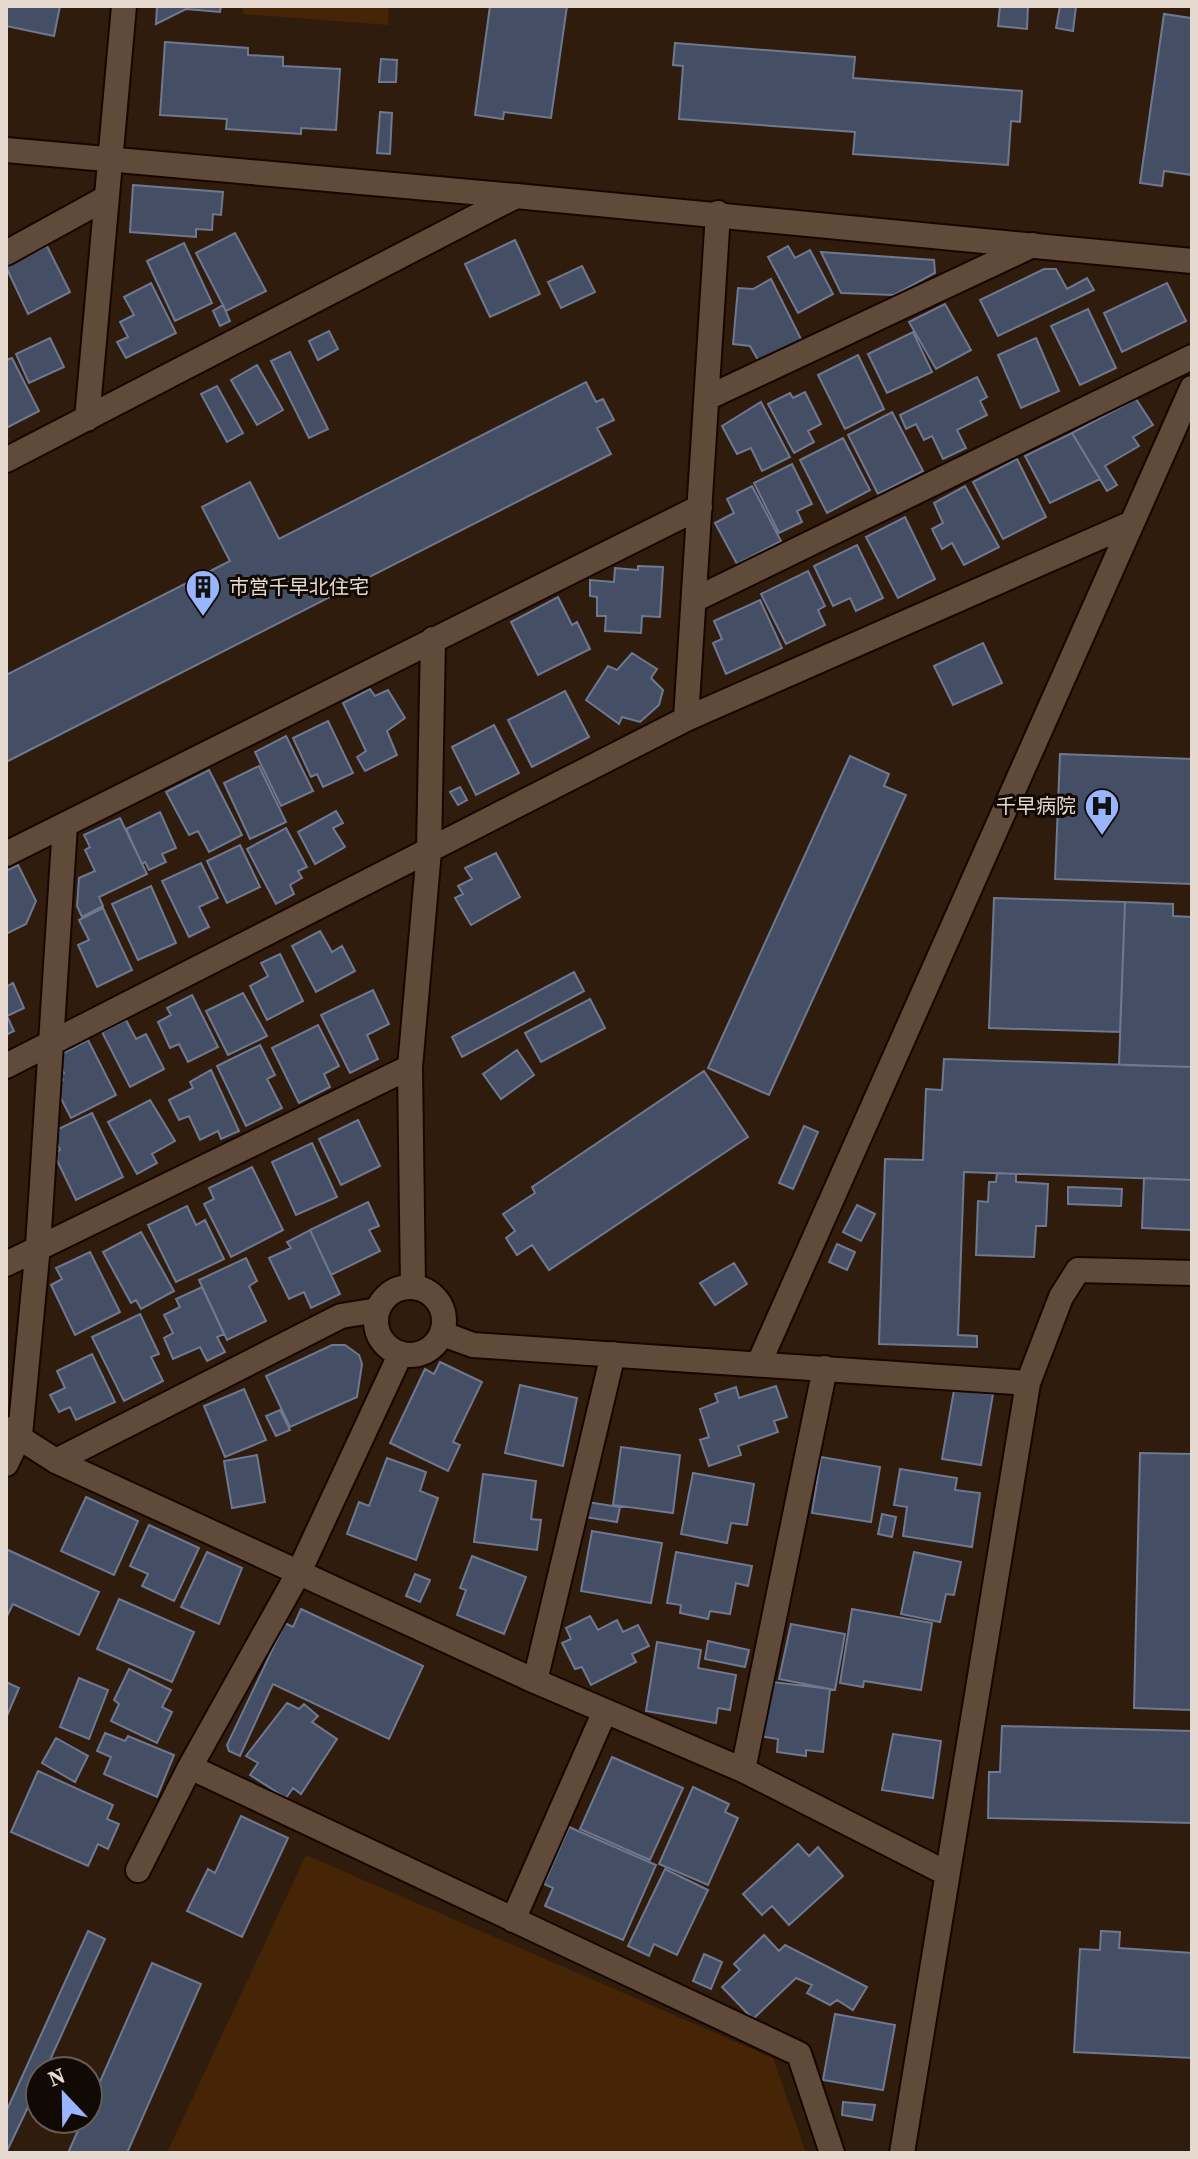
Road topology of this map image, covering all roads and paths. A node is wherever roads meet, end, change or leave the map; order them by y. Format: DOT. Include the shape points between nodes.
graph roads {
  1 [pos="124,6"];
  2 [pos="6,150"];
  3 [pos="110,160"];
  4 [pos="516,196"];
  5 [pos="106,198"];
  6 [pos="718,213"];
  7 [pos="1033,245"];
  8 [pos="6,253"];
  9 [pos="1192,261"];
  10 [pos="1192,357"];
  11 [pos="1192,388"];
  12 [pos="707,398"];
  13 [pos="87,419"];
  14 [pos="6,460"];
  15 [pos="700,507"];
  16 [pos="1132,523"];
  17 [pos="694,600"];
  18 [pos="433,639"];
  19 [pos="686,719"];
  20 [pos="65,825"];
  21 [pos="429,851"];
  22 [pos="6,854"];
  23 [pos="48,1046"];
  24 [pos="6,1066"];
  25 [pos="410,1067"];
  26 [pos="38,1246"];
  27 [pos="6,1264"];
  28 [pos="1192,1273"];
  29 [pos="413,1287"];
  30 [pos="378,1310"];
  31 [pos="443,1334"];
  32 [pos="613,1354"];
  33 [pos="400,1355"];
  34 [pos="759,1363"];
  35 [pos="825,1368"];
  36 [pos="1028,1383"];
  37 [pos="13,1432"];
  38 [pos="56,1461"];
  39 [pos="6,1464"];
  40 [pos="299,1572"];
  41 [pos="535,1681"];
  42 [pos="605,1711"];
  43 [pos="190,1767"];
  44 [pos="743,1770"];
  45 [pos="138,1870"];
  46 [pos="946,1873"];
  47 [pos="513,1920"];
  48 [pos="832,2153"];
  49 [pos="902,2153"];
  1 -- 3 [label="street"];
  2 -- 3 [label="street"];
  3 -- 4 [label="street"];
  3 -- 5 [label="street"];
  4 -- 6 [label="street"];
  4 -- 13 [label="street"];
  5 -- 8 [label="street"];
  5 -- 13 [label="street"];
  6 -- 7 [label="street"];
  6 -- 12 [label="street"];
  7 -- 9 [label="street"];
  7 -- 12 [label="street"];
  10 -- 17 [label="street"];
  11 -- 16 [label="street"];
  12 -- 15 [label="street"];
  13 -- 14 [label="street"];
  15 -- 17 [label="street"];
  15 -- 18 [label="street"];
  16 -- 19 [label="street"];
  16 -- 34 [label="street"];
  17 -- 19 [label="street"];
  18 -- 20 [label="street"];
  18 -- 21 [label="street"];
  19 -- 21 [label="street"];
  20 -- 22 [label="street"];
  20 -- 23 [label="street"];
  21 -- 23 [label="street"];
  21 -- 25 [label="street"];
  23 -- 24 [label="street"];
  23 -- 26 [label="street"];
  25 -- 26 [label="street"];
  25 -- 29 [label="street"];
  26 -- 27 [label="street"];
  26 -- 37 [label="street"];
  28 -- 36 [label="street" via="1078,1270 1061,1297"];
  29 -- 30 [label="street" via="392,1292"];
  29 -- 31 [label="street" via="440,1302"];
  30 -- 33 [label="street" via="377,1332"];
  30 -- 38 [label="street" via="341,1316"];
  31 -- 32 [label="street" via="473,1345"];
  31 -- 33 [label="street" via="421,1355"];
  32 -- 34 [label="street"];
  32 -- 41 [label="street"];
  33 -- 40 [label="street"];
  34 -- 35 [label="street"];
  35 -- 36 [label="street"];
  35 -- 44 [label="street"];
  36 -- 46 [label="street"];
  37 -- 38 [label="street"];
  37 -- 39 [label="street"];
  38 -- 40 [label="street"];
  40 -- 41 [label="street"];
  40 -- 43 [label="street"];
  41 -- 42 [label="street"];
  42 -- 44 [label="street"];
  42 -- 47 [label="street"];
  43 -- 45 [label="street"];
  43 -- 47 [label="street"];
  44 -- 46 [label="street"];
  46 -- 49 [label="street"];
  47 -- 48 [label="street" via="799,2054"];
}
